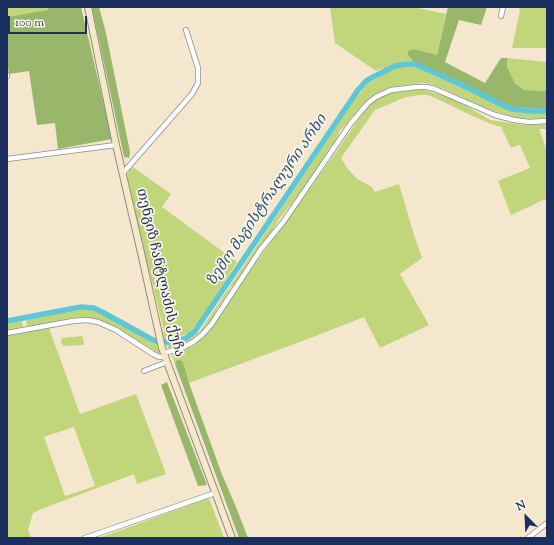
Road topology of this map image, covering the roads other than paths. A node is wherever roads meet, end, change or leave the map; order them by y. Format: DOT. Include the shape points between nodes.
graph roads {
  1 [pos="88,7"];
  2 [pos="503,7"];
  3 [pos="501,16"];
  4 [pos="186,30"];
  5 [pos="547,121"];
  6 [pos="116,145"];
  7 [pos="7,159"];
  8 [pos="123,173"];
  9 [pos="7,333"];
  10 [pos="165,355"];
  11 [pos="144,371"];
  12 [pos="215,493"];
  13 [pos="547,523"];
  14 [pos="85,538"];
  15 [pos="232,538"];
  16 [pos="528,538"];
  1 -- 6 [label="street, თენგიზ ჩანტლაძის ქუჩა"];
  2 -- 3 [label="street"];
  4 -- 8 [label="street" via="198,68 198,83 192,94"];
  5 -- 10 [label="street" via="514,120 427,88 391,90 376,97 351,122 211,325 193,342"];
  6 -- 7 [label="street"];
  6 -- 8 [label="street, თენგიზ ჩანტლაძის ქუჩა"];
  8 -- 10 [label="street, თენგიზ ჩანტლაძის ქუჩა"];
  9 -- 10 [label="street" via="87,320 116,330 159,357"];
  10 -- 11 [label="street"];
  10 -- 12 [label="street, თენგიზ ჩანტლაძის ქუჩა"];
  12 -- 14 [label="street"];
  12 -- 15 [label="street, თენგიზ ჩანტლაძის ქუჩა"];
  13 -- 16 [label="street"];
}
